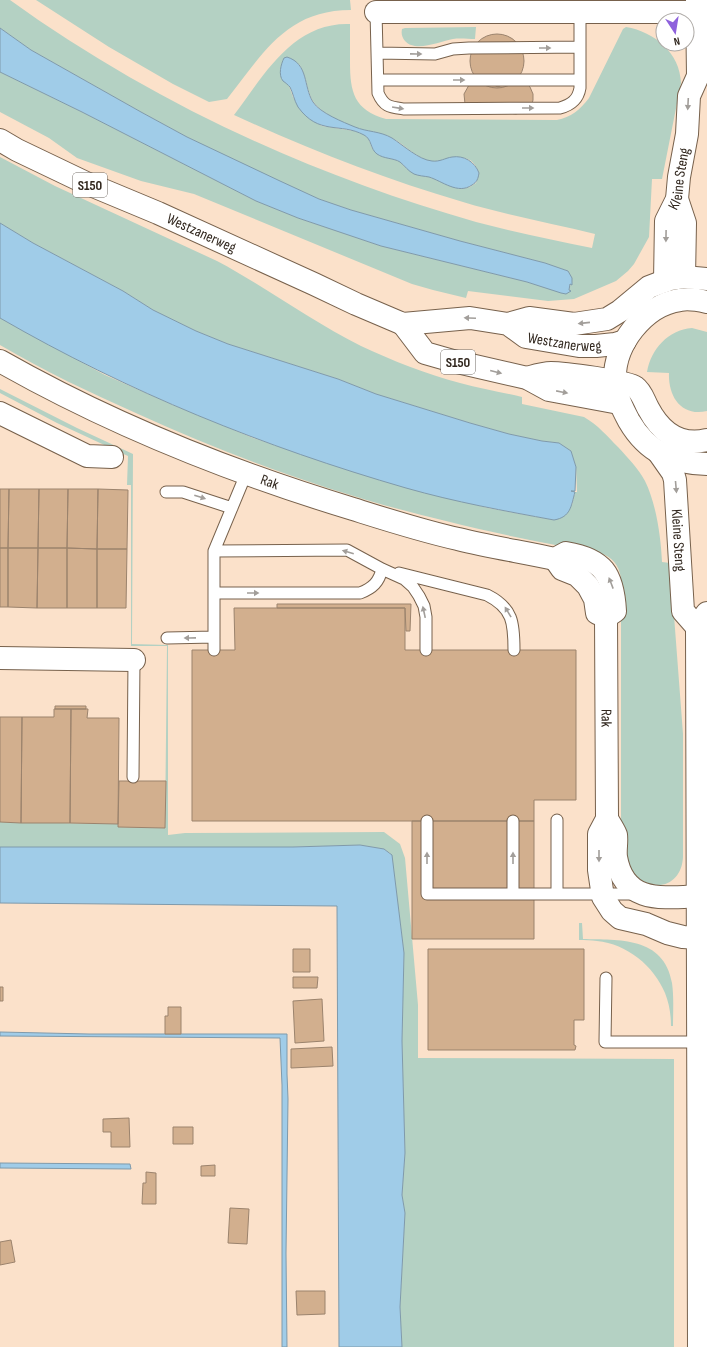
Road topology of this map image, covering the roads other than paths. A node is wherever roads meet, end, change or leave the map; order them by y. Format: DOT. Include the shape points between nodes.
graph roads {
  1 [pos="697,6"];
  2 [pos="376,12"];
  3 [pos="580,12"];
  4 [pos="580,48"];
  5 [pos="377,53"];
  6 [pos="378,80"];
  7 [pos="580,80"];
  8 [pos="702,84"];
  9 [pos="0,140"];
  10 [pos="675,279"];
  11 [pos="707,279"];
  12 [pos="681,300"];
  13 [pos="707,302"];
  14 [pos="403,324"];
  15 [pos="508,324"];
  16 [pos="625,341"];
  17 [pos="0,361"];
  18 [pos="527,378"];
  19 [pos="615,381"];
  20 [pos="619,403"];
  21 [pos="0,413"];
  22 [pos="707,440"];
  23 [pos="659,453"];
  24 [pos="112,456"];
  25 [pos="707,464"];
  26 [pos="246,474"];
  27 [pos="166,492"];
  28 [pos="232,508"];
  29 [pos="214,551"];
  30 [pos="382,569"];
  31 [pos="214,593"];
  32 [pos="702,620"];
  33 [pos="214,637"];
  34 [pos="167,638"];
  35 [pos="214,650"];
  36 [pos="426,650"];
  37 [pos="514,650"];
  38 [pos="0,658"];
  39 [pos="134,660"];
  40 [pos="133,777"];
  41 [pos="702,802"];
  42 [pos="607,819"];
  43 [pos="557,820"];
  44 [pos="427,821"];
  45 [pos="513,821"];
  46 [pos="702,867"];
  47 [pos="513,894"];
  48 [pos="557,894"];
  49 [pos="602,894"];
  50 [pos="642,894"];
  51 [pos="698,896"];
  52 [pos="698,938"];
  53 [pos="606,978"];
  54 [pos="698,1042"];
  55 [pos="699,1347"];
  1 -- 3 [label="street, Kleine Steng"];
  1 -- 8 [label="street, Kleine Steng"];
  2 -- 3 [label="street, Kleine Steng"];
  2 -- 5 [label="lane"];
  3 -- 4 [label="lane"];
  5 -- 4 [label="lane, one-way" via="435,54 469,48"];
  4 -- 7 [label="lane"];
  5 -- 6 [label="lane"];
  6 -- 7 [label="lane, one-way"];
  6 -- 7 [label="lane, one-way" via="381,100 386,105 404,109 560,108 576,99"];
  8 -- 10 [label="street, Kleine Steng, one-way" via="689,96 687,134 677,199 685,223"];
  9 -- 14 [label="street, Westzanerweg / S150" via="86,183"];
  10 -- 11 [label="street, S150"];
  10 -- 12 [label="street"];
  10 -- 15 [label="street, Westzanerweg / S150, one-way" via="649,286 607,319 574,324 529,318"];
  12 -- 13 [label="street"];
  12 -- 16 [label="street" via="659,307 649,314 632,329"];
  15 -- 14 [label="street, Westzanerweg / S150, one-way" via="470,318"];
  14 -- 18 [label="street, Westzanerweg / S150, one-way" via="425,353"];
  15 -- 16 [label="street, Westzanerweg / S150" via="526,337 579,346"];
  16 -- 19 [label="street" via="616,368"];
  17 -- 26 [label="street, Rak" via="120,422"];
  18 -- 19 [label="street, Westzanerweg / S150" via="550,373"];
  18 -- 20 [label="street, Westzanerweg / S150, one-way" via="548,390"];
  19 -- 20 [label="street"];
  19 -- 22 [label="street, S150" via="635,387 655,422 666,433 691,441"];
  20 -- 23 [label="street" via="638,435"];
  21 -- 24 [label="street" via="87,456"];
  23 -- 25 [label="street" via="689,463"];
  23 -- 32 [label="street, Kleine Steng, one-way" via="675,480 683,611"];
  26 -- 28 [label="lane"];
  26 -- 42 [label="street, Rak" via="392,522 555,559 562,569 577,576 588,586 598,613 606,617"];
  27 -- 28 [label="lane, one-way" via="183,492"];
  28 -- 29 [label="lane"];
  30 -- 29 [label="lane, one-way" via="347,550"];
  29 -- 31 [label="lane"];
  31 -- 30 [label="lane, one-way" via="360,593 375,585"];
  36 -- 30 [label="lane, one-way" via="426,617 419,596 404,579"];
  37 -- 30 [label="lane, one-way" via="513,621 508,611 496,599"];
  31 -- 33 [label="lane"];
  32 -- 41 [label="street, Kleine Steng"];
  33 -- 34 [label="lane, one-way"];
  33 -- 35 [label="lane"];
  38 -- 39 [label="street"];
  39 -- 40 [label="lane"];
  41 -- 46 [label="street, Kleine Steng"];
  42 -- 49 [label="street, Rak, one-way" via="599,834"];
  42 -- 50 [label="street, Rak" via="616,836 618,868 624,879"];
  43 -- 48 [label="lane"];
  47 -- 44 [label="lane, one-way" via="427,894"];
  47 -- 45 [label="lane, one-way"];
  46 -- 51 [label="street, Kleine Steng"];
  47 -- 48 [label="lane"];
  48 -- 49 [label="lane"];
  49 -- 50 [label="lane"];
  49 -- 52 [label="street, Rak" via="606,904 620,918 678,936"];
  50 -- 51 [label="street, Rak" via="662,898"];
  51 -- 52 [label="street, Kleine Steng"];
  52 -- 54 [label="street, Kleine Steng"];
  53 -- 54 [label="lane" via="605,1042"];
  54 -- 55 [label="street, Kleine Steng"];
}
